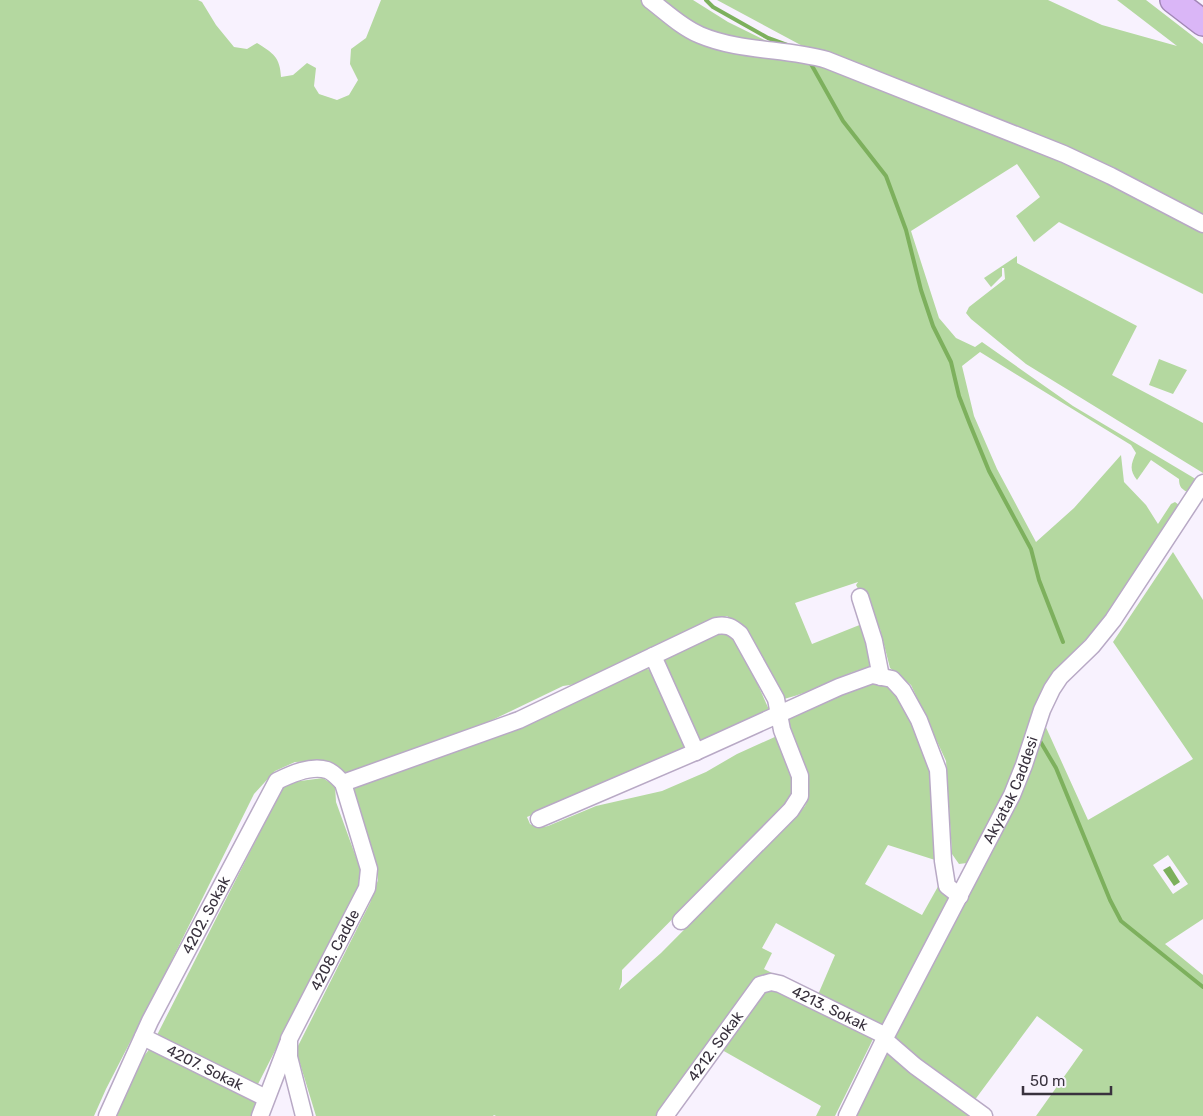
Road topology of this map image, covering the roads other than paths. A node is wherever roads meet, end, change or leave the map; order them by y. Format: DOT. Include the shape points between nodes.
graph roads {
  1 [pos="650,0"];
  2 [pos="1173,0"];
  3 [pos="1203,23"];
  4 [pos="1203,224"];
  5 [pos="1203,483"];
  6 [pos="860,598"];
  7 [pos="653,656"];
  8 [pos="881,677"];
  9 [pos="779,714"];
  10 [pos="696,752"];
  11 [pos="343,782"];
  12 [pos="540,819"];
  13 [pos="960,896"];
  14 [pos="681,921"];
  15 [pos="771,982"];
  16 [pos="143,1037"];
  17 [pos="885,1038"];
  18 [pos="289,1039"];
  19 [pos="266,1098"];
  20 [pos="107,1116"];
  21 [pos="260,1116"];
  22 [pos="304,1116"];
  23 [pos="665,1116"];
  24 [pos="847,1116"];
  25 [pos="984,1116"];
  1 -- 4 [label="street" via="698,34 729,44 827,60 1064,154"];
  2 -- 3 [label="highway"];
  5 -- 13 [label="street, Akyatak Caddesi" via="1113,620 1052,689 1012,795"];
  6 -- 8 [label="street"];
  7 -- 9 [label="street" via="716,626 731,626 740,634 776,699"];
  7 -- 10 [label="street"];
  7 -- 11 [label="street" via="519,720"];
  8 -- 9 [label="street" via="872,675 839,686"];
  8 -- 13 [label="street" via="892,679 903,691 920,720 938,770 947,886"];
  9 -- 10 [label="street"];
  9 -- 14 [label="street" via="800,776 800,796"];
  10 -- 12 [label="street"];
  11 -- 16 [label="street, 4202. Sokak" via="327,770 309,769 277,781"];
  11 -- 18 [label="street, 4208. Cadde" via="370,869 369,878"];
  13 -- 17 [label="street, Akyatak Caddesi"];
  15 -- 17 [label="street, 4213. Sokak"];
  15 -- 23 [label="street, 4212. Sokak" via="760,985"];
  16 -- 19 [label="street, 4207. Sokak"];
  16 -- 20 [label="street, 4202. Sokak"];
  17 -- 24 [label="street, Akyatak Caddesi"];
  17 -- 25 [label="street, 4213. Sokak" via="916,1066"];
  18 -- 19 [label="street, 4208. Cadde"];
  18 -- 22 [label="street" via="289,1057"];
  19 -- 21 [label="street, 4208. Cadde"];
}
